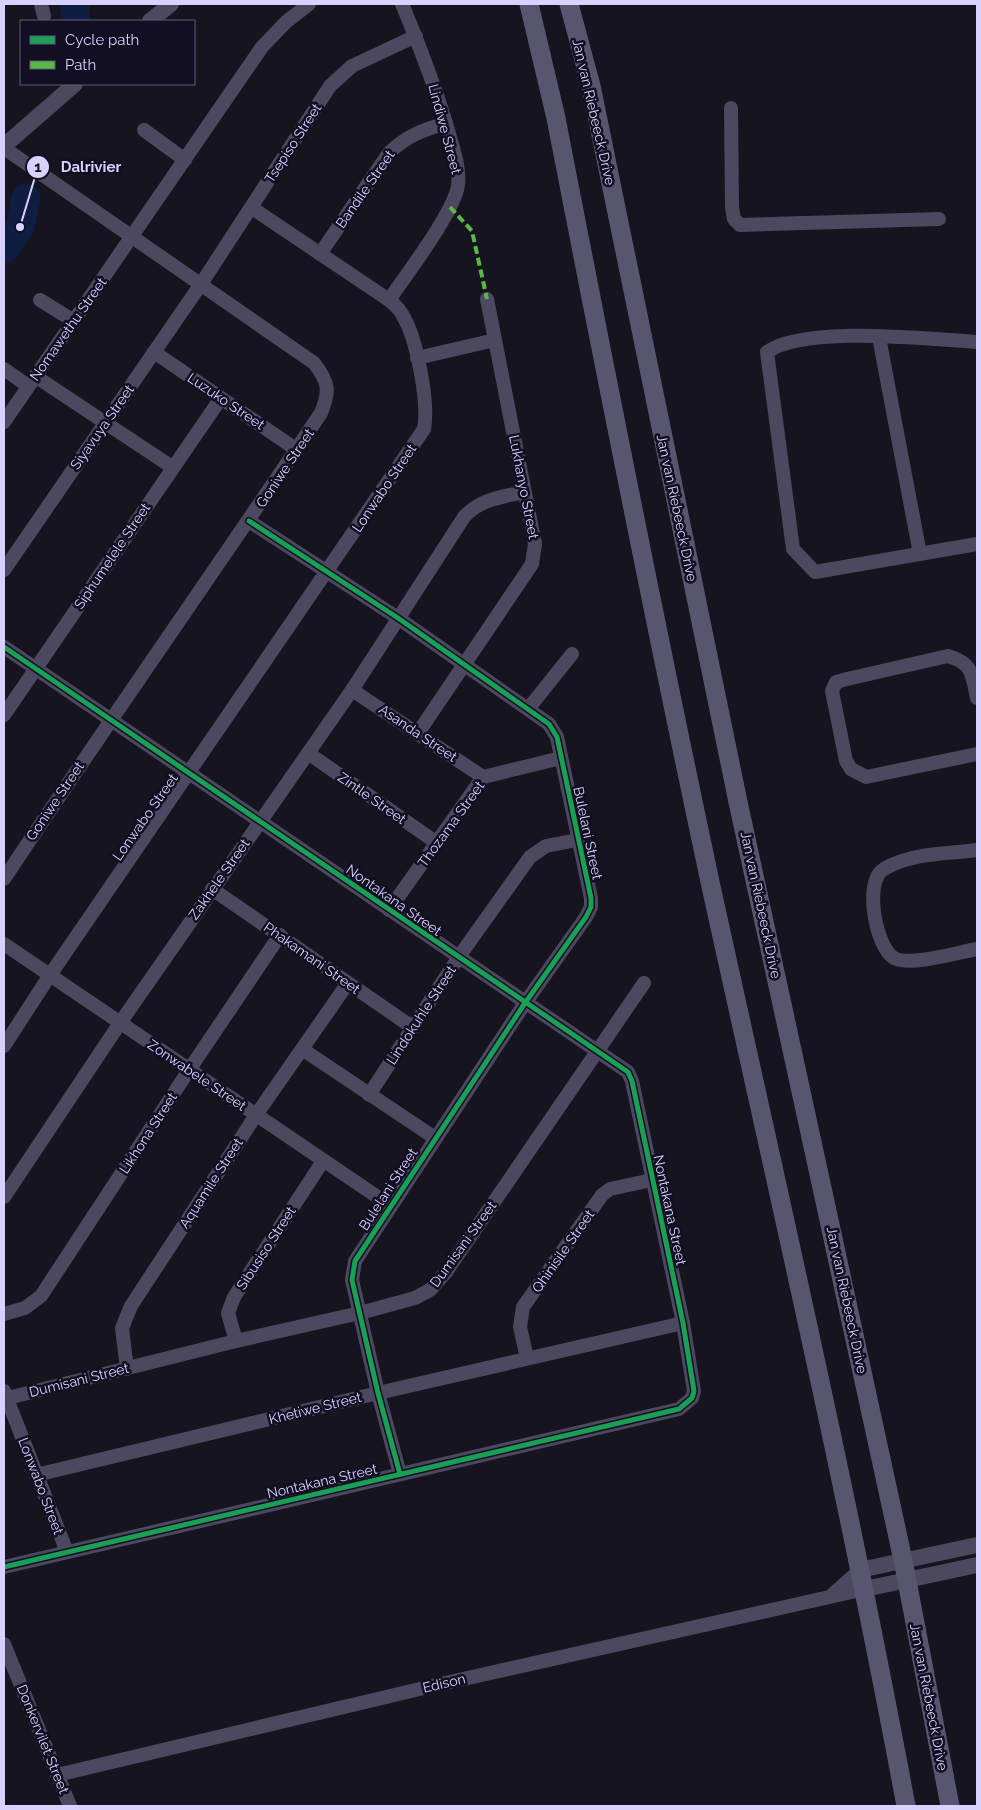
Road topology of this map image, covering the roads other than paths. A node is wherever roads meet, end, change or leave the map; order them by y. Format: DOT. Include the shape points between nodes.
graph roads {
  1 [pos="171,4"];
  2 [pos="309,4"];
  3 [pos="402,4"];
  4 [pos="529,4"];
  5 [pos="569,4"];
  6 [pos="151,20"];
  7 [pos="416,36"];
  8 [pos="74,85"];
  9 [pos="731,108"];
  10 [pos="446,123"];
  11 [pos="144,130"];
  12 [pos="4,147"];
  13 [pos="185,160"];
  14 [pos="252,208"];
  15 [pos="939,219"];
  16 [pos="133,236"];
  17 [pos="320,254"];
  18 [pos="201,284"];
  19 [pos="487,299"];
  20 [pos="40,300"];
  21 [pos="389,300"];
  22 [pos="74,321"];
  23 [pos="879,337"];
  24 [pos="495,340"];
  25 [pos="977,342"];
  26 [pos="154,352"];
  27 [pos="417,358"];
  28 [pos="4,370"];
  29 [pos="32,381"];
  30 [pos="221,398"];
  31 [pos="4,422"];
  32 [pos="105,422"];
  33 [pos="297,450"];
  34 [pos="172,467"];
  35 [pos="524,492"];
  36 [pos="249,521"];
  37 [pos="977,544"];
  38 [pos="920,554"];
  39 [pos="4,570"];
  40 [pos="327,572"];
  41 [pos="398,618"];
  42 [pos="4,647"];
  43 [pos="572,654"];
  44 [pos="464,665"];
  45 [pos="35,669"];
  46 [pos="352,690"];
  47 [pos="977,698"];
  48 [pos="528,709"];
  49 [pos="4,715"];
  50 [pos="109,720"];
  51 [pos="418,732"];
  52 [pos="308,753"];
  53 [pos="977,754"];
  54 [pos="561,758"];
  55 [pos="190,772"];
  56 [pos="483,777"];
  57 [pos="260,820"];
  58 [pos="577,840"];
  59 [pos="437,843"];
  60 [pos="977,850"];
  61 [pos="4,879"];
  62 [pos="212,889"];
  63 [pos="389,910"];
  64 [pos="280,935"];
  65 [pos="4,944"];
  66 [pos="977,949"];
  67 [pos="458,958"];
  68 [pos="50,975"];
  69 [pos="348,983"];
  70 [pos="644,983"];
  71 [pos="525,1003"];
  72 [pos="120,1023"];
  73 [pos="412,1027"];
  74 [pos="4,1046"];
  75 [pos="302,1049"];
  76 [pos="597,1049"];
  77 [pos="188,1070"];
  78 [pos="369,1095"];
  79 [pos="256,1114"];
  80 [pos="435,1138"];
  81 [pos="323,1161"];
  82 [pos="652,1180"];
  83 [pos="4,1197"];
  84 [pos="391,1206"];
  85 [pos="4,1314"];
  86 [pos="360,1314"];
  87 [pos="683,1323"];
  88 [pos="236,1341"];
  89 [pos="527,1358"];
  90 [pos="126,1369"];
  91 [pos="378,1393"];
  92 [pos="5,1396"];
  93 [pos="400,1474"];
  94 [pos="36,1475"];
  95 [pos="977,1545"];
  96 [pos="67,1552"];
  97 [pos="903,1560"];
  98 [pos="977,1565"];
  99 [pos="4,1567"];
  100 [pos="860,1570"];
  101 [pos="906,1580"];
  102 [pos="864,1589"];
  103 [pos="832,1596"];
  104 [pos="4,1644"];
  105 [pos="58,1775"];
  106 [pos="70,1806"];
  107 [pos="906,1806"];
  108 [pos="950,1806"];
  1 -- 6 [label="street"];
  2 -- 13 [label="street" via="262,46"];
  3 -- 7 [label="street, Lindiwe Street"];
  4 -- 100 [label="main road" via="558,128 712,888"];
  5 -- 97 [label="main road, Jan van Riebeeck Drive" via="591,86 738,802"];
  7 -- 10 [label="street, Lindiwe Street"];
  7 -- 14 [label="street, Tsepiso Street" via="365,59 340,75"];
  8 -- 12 [label="street"];
  9 -- 15 [label="street" via="732,207 734,219 740,225"];
  10 -- 17 [label="street, Bandile Street" via="416,133 388,153"];
  10 -- 21 [label="street, Lindiwe Street" via="458,168 458,186 450,207"];
  11 -- 13 [label="street"];
  12 -- 16 [label="street, Goniwe Street"];
  13 -- 16 [label="street"];
  14 -- 17 [label="street, Lonwabo Street"];
  14 -- 18 [label="street, Tsepiso Street"];
  16 -- 18 [label="street, Goniwe Street"];
  16 -- 22 [label="street, Nomawethu Street"];
  17 -- 21 [label="street, Lonwabo Street"];
  18 -- 26 [label="street, Siyavuya Street"];
  18 -- 33 [label="street, Goniwe Street" via="314,363 325,376 327,399"];
  19 -- 24 [label="street, Lukhanyo Street"];
  20 -- 22 [label="street"];
  21 -- 27 [label="street, Lonwabo Street" via="406,321"];
  22 -- 29 [label="street, Nomawethu Street"];
  23 -- 25 [label="street"];
  23 -- 38 [label="street"];
  23 -- 38 [label="street" via="804,338 778,344 767,352 793,549 815,572"];
  24 -- 27 [label="street"];
  24 -- 35 [label="street, Lukhanyo Street"];
  26 -- 30 [label="street, Luzuko Street"];
  26 -- 32 [label="street, Siyavuya Street"];
  27 -- 40 [label="street, Lonwabo Street" via="426,403 424,429"];
  28 -- 29 [label="street"];
  29 -- 31 [label="street, Nomawethu Street"];
  29 -- 32 [label="street"];
  30 -- 33 [label="street, Luzuko Street"];
  30 -- 34 [label="street, Siphumelele Street"];
  32 -- 34 [label="street"];
  32 -- 39 [label="street, Siyavuya Street"];
  33 -- 36 [label="street, Goniwe Street"];
  34 -- 45 [label="street, Siphumelele Street"];
  35 -- 41 [label="street, Zakhele Street" via="485,502 470,510"];
  35 -- 44 [label="street, Lukhanyo Street" via="535,544 532,564"];
  36 -- 40 [label="street, Bulelani Street"];
  36 -- 50 [label="street, Goniwe Street"];
  37 -- 38 [label="street"];
  40 -- 41 [label="street, Bulelani Street"];
  40 -- 55 [label="street, Lonwabo Street"];
  41 -- 44 [label="street, Bulelani Street"];
  41 -- 46 [label="street, Zakhele Street"];
  42 -- 45 [label="street, Nontakana Street"];
  43 -- 48 [label="street"];
  44 -- 48 [label="street, Bulelani Street"];
  44 -- 51 [label="street, Lukhanyo Street"];
  45 -- 49 [label="street, Siphumelele Street"];
  45 -- 50 [label="street, Nontakana Street"];
  46 -- 51 [label="street, Asanda Street"];
  46 -- 52 [label="street, Zakhele Street"];
  47 -- 53 [label="street" via="971,670 962,660 948,656 836,682 832,691 846,760 851,769 866,777"];
  48 -- 54 [label="street, Bulelani Street" via="554,731"];
  50 -- 55 [label="street, Nontakana Street"];
  50 -- 61 [label="street, Goniwe Street"];
  51 -- 56 [label="street, Asanda Street"];
  52 -- 57 [label="street, Zakhele Street"];
  52 -- 59 [label="street, Zintle Street"];
  54 -- 56 [label="street, Thozama Street"];
  54 -- 58 [label="street, Bulelani Street"];
  55 -- 57 [label="street, Nontakana Street"];
  55 -- 68 [label="street, Lonwabo Street"];
  56 -- 59 [label="street, Thozama Street"];
  57 -- 62 [label="street, Zakhele Street"];
  57 -- 63 [label="street, Nontakana Street"];
  58 -- 67 [label="street, Lindokuhle Street" via="546,846 530,857"];
  58 -- 71 [label="street, Bulelani Street" via="591,898 590,907"];
  59 -- 63 [label="street, Thozama Street"];
  60 -- 66 [label="street" via="904,860 882,869 874,883 872,907 885,950 895,958 907,962"];
  62 -- 64 [label="street, Phakamani Street"];
  62 -- 72 [label="street, Zakhele Street"];
  63 -- 67 [label="street, Nontakana Street"];
  64 -- 69 [label="street, Phakamani Street"];
  64 -- 77 [label="street, Likhona Street"];
  65 -- 68 [label="street, Zonwabele Street"];
  67 -- 71 [label="street, Nontakana Street"];
  67 -- 73 [label="street, Lindokuhle Street"];
  68 -- 72 [label="street, Zonwabele Street"];
  68 -- 74 [label="street, Lonwabo Street"];
  69 -- 73 [label="street, Phakamani Street"];
  69 -- 75 [label="street, Aquamile Street"];
  70 -- 76 [label="street, Dumisani Street"];
  71 -- 76 [label="street, Nontakana Street"];
  71 -- 80 [label="street, Bulelani Street"];
  72 -- 77 [label="street, Zonwabele Street"];
  72 -- 83 [label="street, Zakhele Street"];
  73 -- 78 [label="street, Lindokuhle Street"];
  75 -- 78 [label="street"];
  75 -- 79 [label="street, Aquamile Street"];
  76 -- 82 [label="street, Nontakana Street" via="622,1066 632,1081"];
  76 -- 86 [label="street, Dumisani Street" via="441,1278 430,1290 414,1298"];
  77 -- 79 [label="street, Zonwabele Street"];
  77 -- 85 [label="street, Likhona Street" via="41,1296 25,1308"];
  78 -- 80 [label="street"];
  79 -- 81 [label="street, Zonwabele Street"];
  79 -- 90 [label="street, Aquamile Street" via="125,1317 121,1339"];
  80 -- 84 [label="street, Bulelani Street"];
  81 -- 84 [label="street, Zonwabele Street"];
  81 -- 88 [label="street, Sibusiso Street" via="234,1296 228,1313"];
  82 -- 87 [label="street, Nontakana Street"];
  82 -- 89 [label="street, Qhinisile Street" via="610,1189 602,1195 524,1307 520,1327"];
  84 -- 86 [label="street, Bulelani Street" via="352,1270"];
  86 -- 88 [label="street, Dumisani Street"];
  86 -- 91 [label="street, Bulelani Street"];
  87 -- 89 [label="street, Khetiwe Street"];
  87 -- 93 [label="street, Nontakana Street" via="694,1391 692,1398 679,1410"];
  88 -- 90 [label="street, Dumisani Street"];
  89 -- 91 [label="street, Khetiwe Street"];
  90 -- 92 [label="street, Dumisani Street"];
  91 -- 93 [label="street, Bulelani Street"];
  91 -- 94 [label="street, Khetiwe Street"];
  92 -- 94 [label="street, Lonwabo Street"];
  93 -- 96 [label="street, Nontakana Street"];
  94 -- 96 [label="street, Lonwabo Street"];
  95 -- 97 [label="street"];
  96 -- 99 [label="street, Nontakana Street"];
  97 -- 100 [label="street"];
  97 -- 101 [label="main road, Jan van Riebeeck Drive"];
  98 -- 101 [label="street"];
  100 -- 102 [label="main road"];
  100 -- 103 [label="street"];
  101 -- 102 [label="street"];
  101 -- 108 [label="main road, Jan van Riebeeck Drive"];
  102 -- 103 [label="street, Edison"];
  102 -- 107 [label="main road"];
  103 -- 105 [label="street, Edison" via="440,1684"];
  104 -- 105 [label="street, Donkervilet Street"];
  105 -- 106 [label="street, Donkervilet Street"];
}
